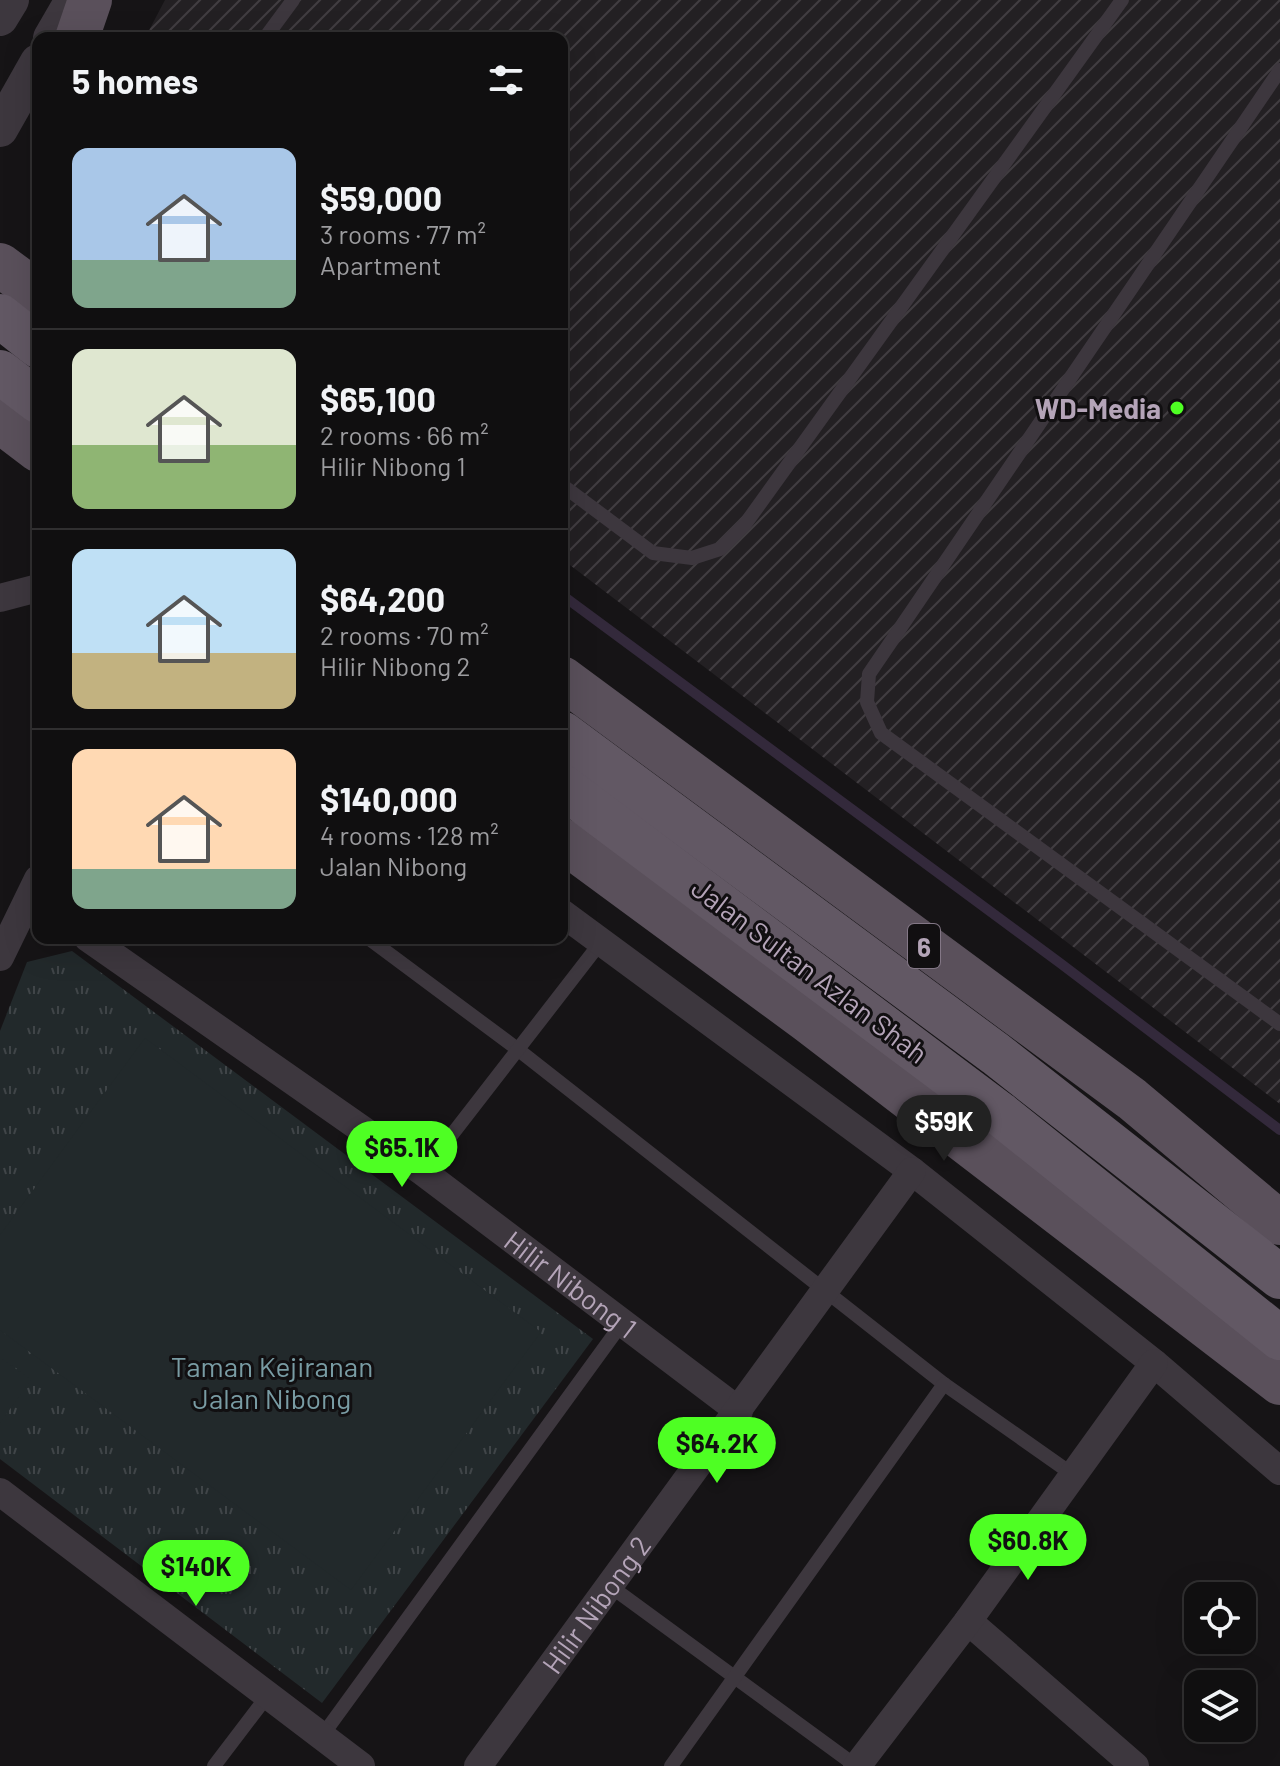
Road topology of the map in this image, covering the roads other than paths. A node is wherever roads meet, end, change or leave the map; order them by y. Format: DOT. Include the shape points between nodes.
graph roads {
  1 [pos="11,0"];
  2 [pos="73,0"];
  3 [pos="90,0"];
  4 [pos="293,0"];
  5 [pos="1122,0"];
  6 [pos="0,18"];
  7 [pos="54,32"];
  8 [pos="79,32"];
  9 [pos="269,32"];
  10 [pos="1280,70"];
  11 [pos="32,73"];
  12 [pos="0,129"];
  13 [pos="0,265"];
  14 [pos="32,289"];
  15 [pos="0,316"];
  16 [pos="32,341"];
  17 [pos="0,372"];
  18 [pos="32,396"];
  19 [pos="0,421"];
  20 [pos="32,445"];
  21 [pos="0,453"];
  22 [pos="32,464"];
  23 [pos="568,489"];
  24 [pos="32,590"];
  25 [pos="0,598"];
  26 [pos="568,682"];
  27 [pos="568,737"];
  28 [pos="568,790"];
  29 [pos="568,844"];
  30 [pos="32,898"];
  31 [pos="568,917"];
  32 [pos="601,942"];
  33 [pos="97,944"];
  34 [pos="376,944"];
  35 [pos="0,957"];
  36 [pos="1280,1024"];
  37 [pos="516,1048"];
  38 [pos="912,1171"];
  39 [pos="423,1172"];
  40 [pos="1280,1223"];
  41 [pos="1280,1277"];
  42 [pos="827,1290"];
  43 [pos="623,1322"];
  44 [pos="1280,1338"];
  45 [pos="1154,1363"];
  46 [pos="1280,1383"];
  47 [pos="944,1384"];
  48 [pos="739,1411"];
  49 [pos="1280,1471"];
  50 [pos="1072,1474"];
  51 [pos="0,1492"];
  52 [pos="610,1586"];
  53 [pos="968,1621"];
  54 [pos="735,1677"];
  55 [pos="268,1695"];
  56 [pos="322,1736"];
  57 [pos="214,1766"];
  58 [pos="361,1766"];
  59 [pos="478,1766"];
  60 [pos="671,1766"];
  61 [pos="857,1766"];
  62 [pos="1135,1766"];
  1 -- 6 [label="street"];
  2 -- 7 [label="street"];
  3 -- 8 [label="main road"];
  4 -- 9 [label="lane"];
  5 -- 23 [label="lane" via="746,523 720,549 692,558 653,553"];
  10 -- 36 [label="lane" via="869,674 867,702 881,733"];
  11 -- 12 [label="street"];
  13 -- 14 [label="main road"];
  15 -- 16 [label="highway"];
  17 -- 18 [label="highway"];
  19 -- 20 [label="main road"];
  21 -- 22 [label="main road"];
  24 -- 25 [label="street"];
  26 -- 40 [label="main road, 6" via="1132,1099"];
  27 -- 41 [label="highway, Jalan Sultan Azlan Shah / 6" via="984,1045"];
  28 -- 44 [label="highway, Jalan Sultan Azlan Shah" via="938,1066"];
  29 -- 46 [label="main road, Jalan Sultan Azlan Shah"];
  30 -- 35 [label="street"];
  31 -- 32 [label="street"];
  32 -- 37 [label="lane"];
  32 -- 38 [label="street"];
  33 -- 39 [label="street, Hilir Nibong 1"];
  34 -- 37 [label="lane"];
  37 -- 39 [label="lane"];
  37 -- 42 [label="lane"];
  38 -- 42 [label="street, Hilir Nibong 2"];
  38 -- 45 [label="street"];
  39 -- 43 [label="street, Hilir Nibong 1"];
  42 -- 47 [label="lane"];
  42 -- 48 [label="street, Hilir Nibong 2"];
  43 -- 48 [label="street, Hilir Nibong 1"];
  43 -- 56 [label="lane"];
  45 -- 49 [label="street"];
  45 -- 50 [label="street"];
  47 -- 50 [label="lane"];
  47 -- 54 [label="lane"];
  48 -- 52 [label="street, Hilir Nibong 2"];
  50 -- 53 [label="street"];
  51 -- 55 [label="street"];
  52 -- 54 [label="lane"];
  52 -- 59 [label="street, Hilir Nibong 2"];
  53 -- 61 [label="street"];
  53 -- 62 [label="street"];
  54 -- 60 [label="lane"];
  54 -- 61 [label="lane"];
  55 -- 56 [label="street"];
  55 -- 57 [label="lane"];
  56 -- 58 [label="street"];
}
